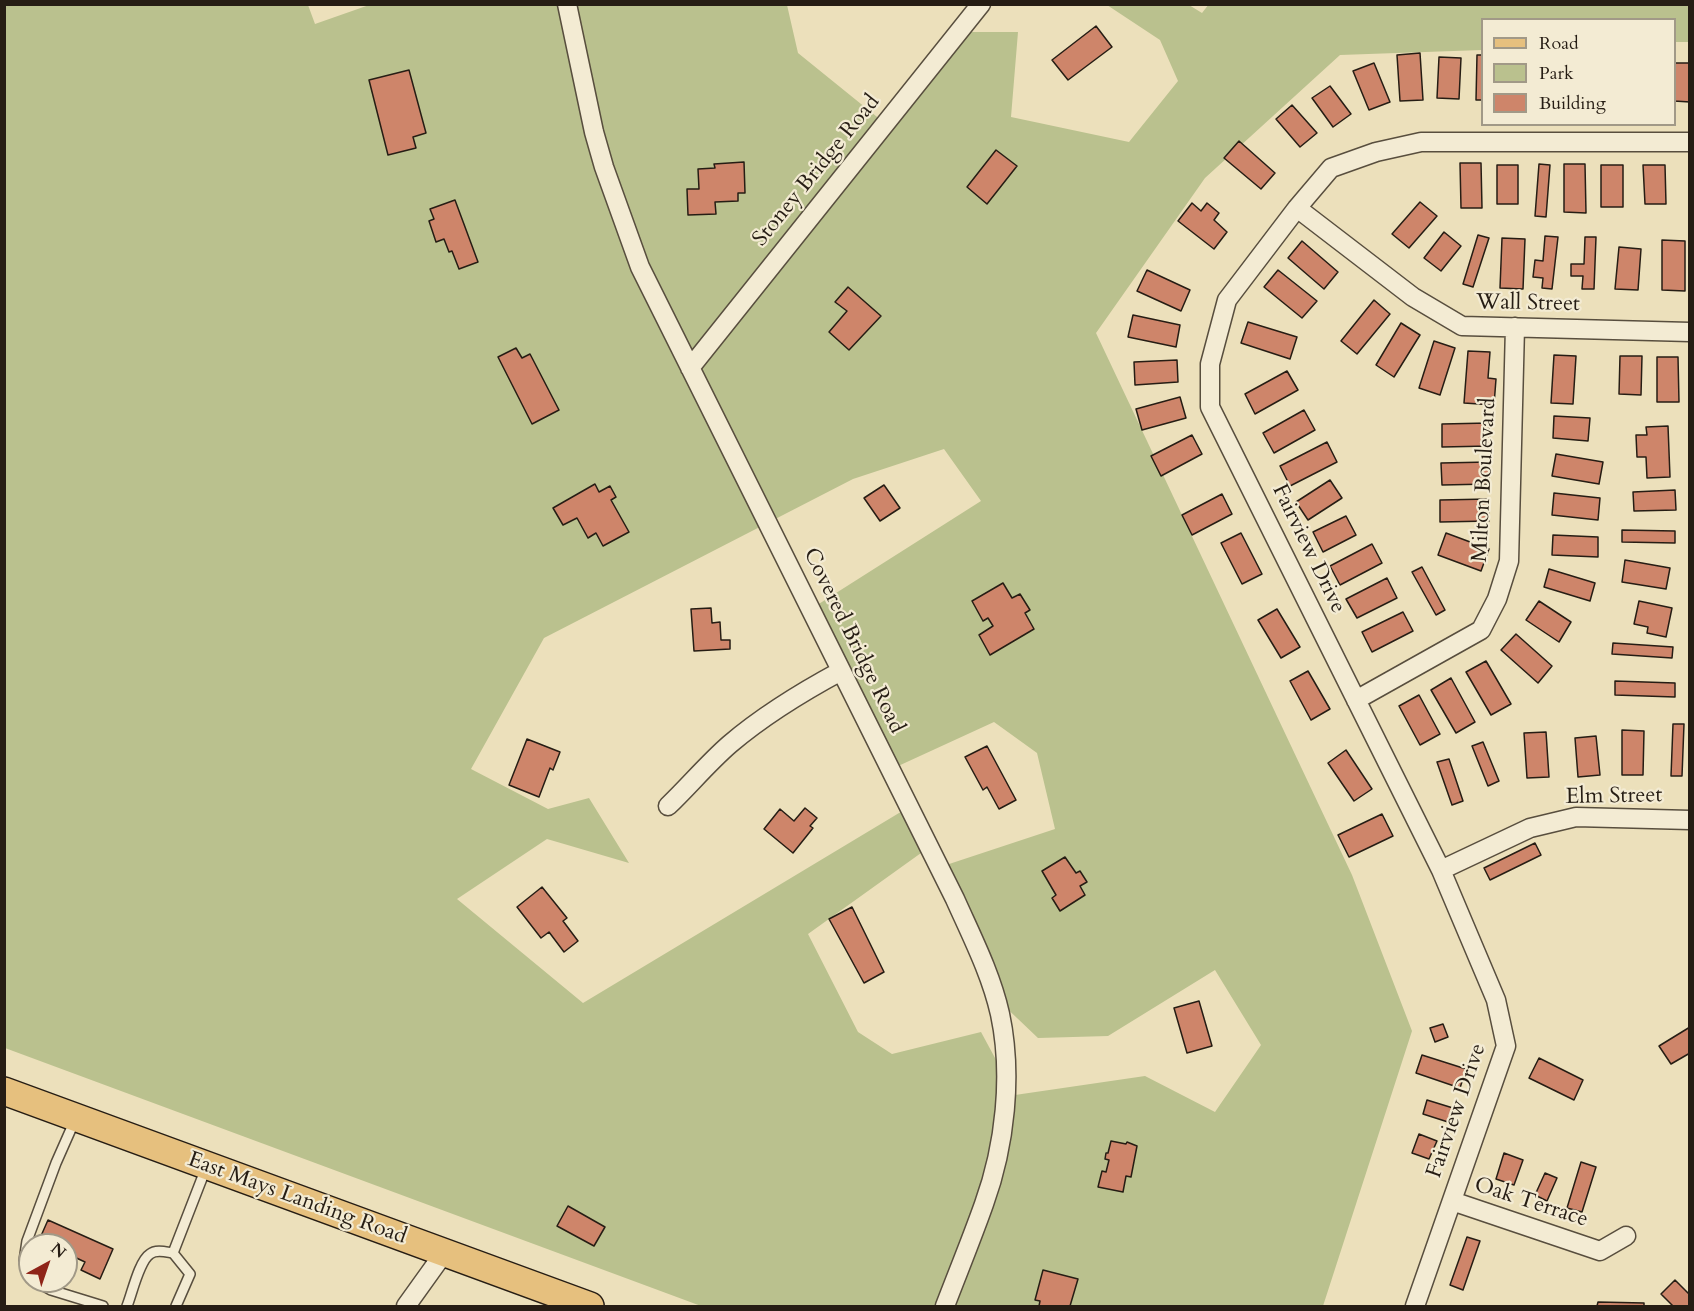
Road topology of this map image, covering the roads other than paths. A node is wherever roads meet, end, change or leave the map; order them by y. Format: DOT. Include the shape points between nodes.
graph roads {
  1 [pos="567,4"];
  2 [pos="981,4"];
  3 [pos="1689,142"];
  4 [pos="1297,208"];
  5 [pos="1515,327"];
  6 [pos="1689,332"];
  7 [pos="690,368"];
  8 [pos="842,671"];
  9 [pos="1356,700"];
  10 [pos="668,806"];
  11 [pos="1689,820"];
  12 [pos="1441,870"];
  13 [pos="4,1091"];
  14 [pos="76,1117"];
  15 [pos="207,1166"];
  16 [pos="1452,1202"];
  17 [pos="30,1233"];
  18 [pos="1626,1236"];
  19 [pos="173,1253"];
  20 [pos="444,1253"];
  21 [pos="61,1293"];
  22 [pos="103,1306"];
  23 [pos="127,1306"];
  24 [pos="176,1306"];
  25 [pos="406,1306"];
  26 [pos="590,1306"];
  27 [pos="945,1306"];
  28 [pos="1415,1306"];
  1 -- 7 [label="street, Covered Bridge Road" via="604,167 640,267"];
  2 -- 7 [label="street, Stoney Bridge Road"];
  3 -- 4 [label="street, Fairview Drive" via="1421,141 1331,168"];
  4 -- 5 [label="street, Wall Street" via="1413,297 1462,326"];
  4 -- 9 [label="street, Fairview Drive" via="1227,300 1210,364 1210,407"];
  5 -- 6 [label="street, Wall Street"];
  5 -- 9 [label="street, Milton Boulevard" via="1509,561 1497,599 1481,630"];
  7 -- 8 [label="street, Covered Bridge Road"];
  8 -- 10 [label="street" via="786,702 744,733"];
  8 -- 27 [label="street, Covered Bridge Road" via="955,899 986,968 1000,1014 1007,1097 1003,1123 985,1202"];
  9 -- 12 [label="street, Fairview Drive"];
  11 -- 12 [label="street, Elm Street" via="1576,817 1530,828"];
  12 -- 16 [label="street, Fairview Drive" via="1496,1000 1506,1046"];
  13 -- 14 [label="main road, East Mays Landing Road"];
  14 -- 15 [label="main road, East Mays Landing Road"];
  14 -- 17 [label="lane"];
  15 -- 19 [label="lane"];
  15 -- 20 [label="main road, East Mays Landing Road"];
  16 -- 18 [label="street, Oak Terrace" via="1600,1251"];
  16 -- 28 [label="street, Fairview Drive"];
  19 -- 23 [label="lane" via="150,1253 143,1261"];
  19 -- 24 [label="lane" via="190,1274"];
  20 -- 25 [label="street"];
  20 -- 26 [label="main road, East Mays Landing Road"];
  21 -- 22 [label="lane"];
}
